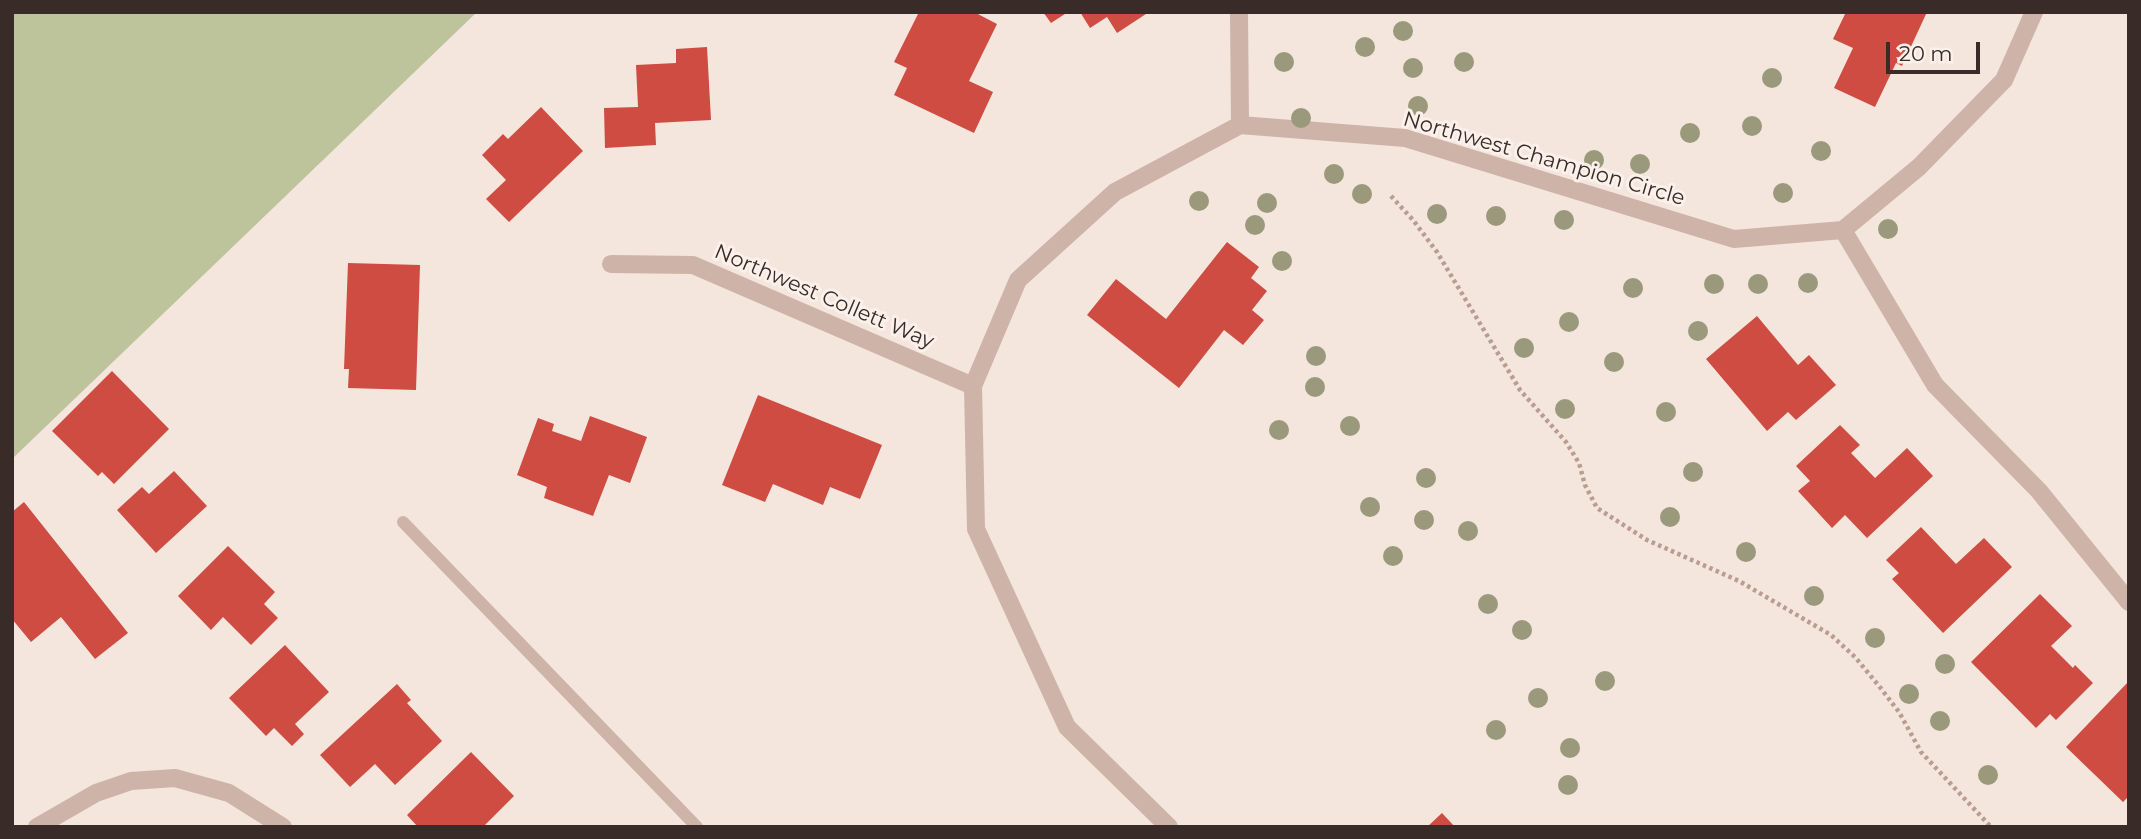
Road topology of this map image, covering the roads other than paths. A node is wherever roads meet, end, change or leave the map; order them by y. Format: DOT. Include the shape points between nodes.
graph roads {
  1 [pos="1239,12"];
  2 [pos="2034,12"];
  3 [pos="1240,124"];
  4 [pos="1843,230"];
  5 [pos="611,264"];
  6 [pos="973,386"];
  7 [pos="403,522"];
  8 [pos="2129,602"];
  9 [pos="37,827"];
  10 [pos="284,827"];
  11 [pos="696,827"];
  12 [pos="1169,827"];
  1 -- 3 [label="street"];
  2 -- 4 [label="street" via="2004,80 1919,167"];
  3 -- 4 [label="street, Northwest Champion Circle" via="1405,138 1734,239"];
  3 -- 6 [label="street" via="1115,192 1018,280"];
  4 -- 8 [label="street" via="1935,385 2039,491"];
  5 -- 6 [label="street, Northwest Collett Way" via="693,265"];
  6 -- 12 [label="street" via="976,529 1067,727"];
  7 -- 11 [label="lane"];
  9 -- 10 [label="street" via="96,793 131,781 175,778 229,793"];
}
